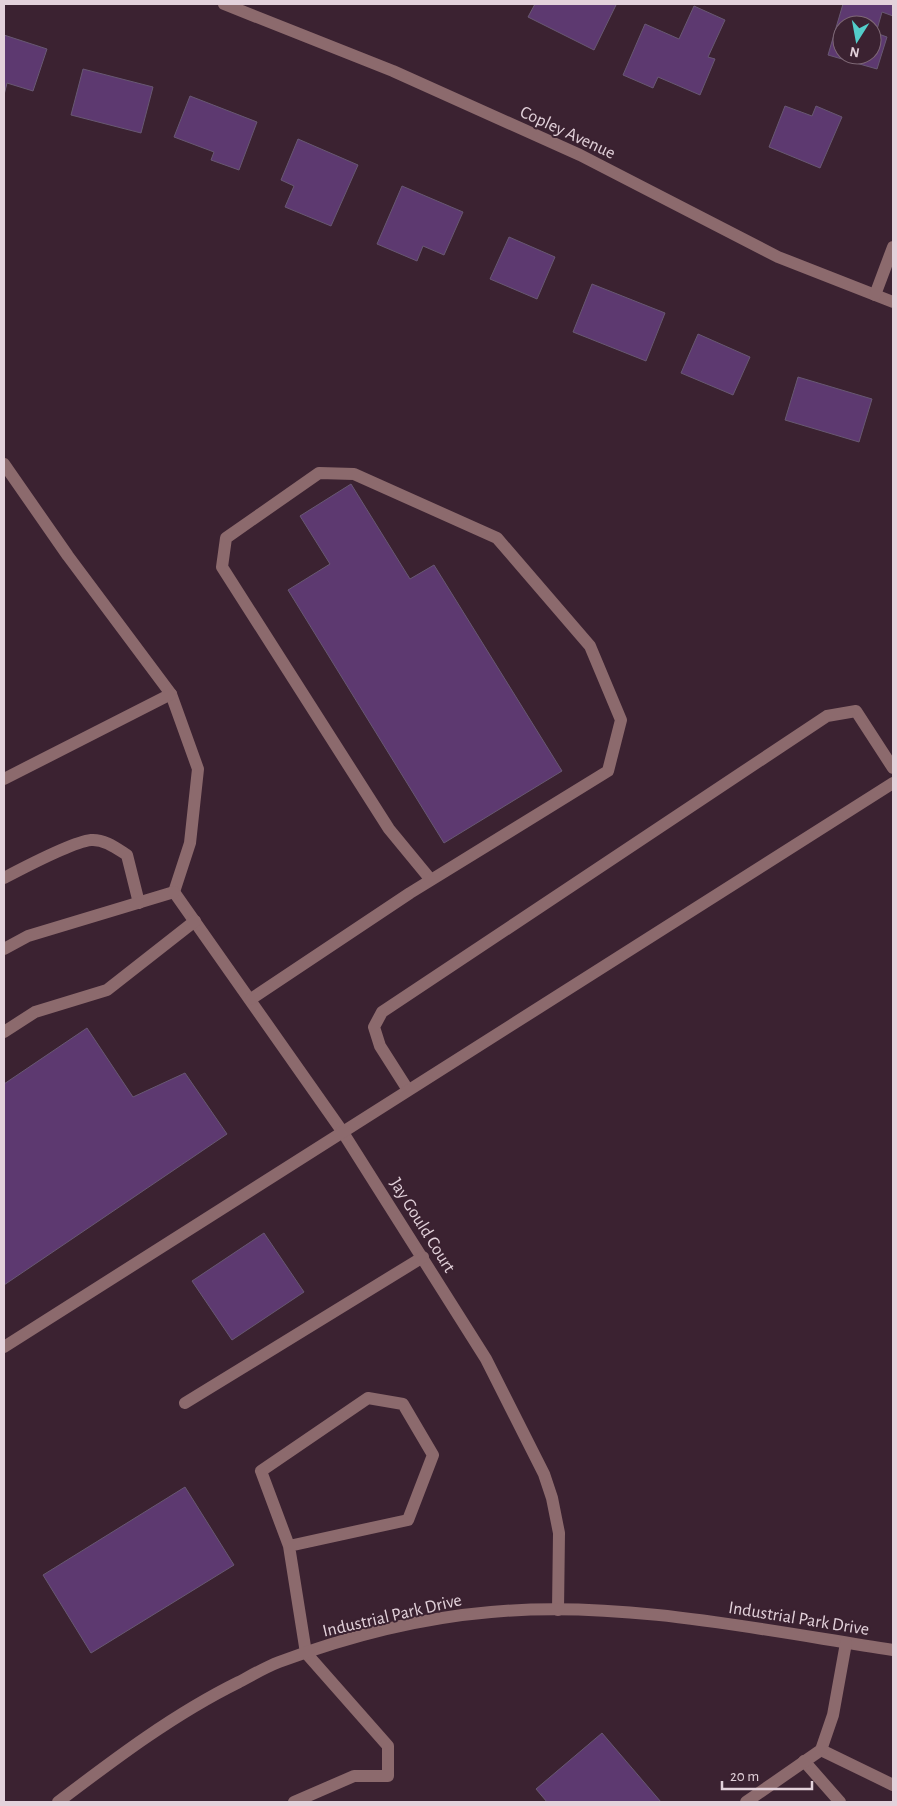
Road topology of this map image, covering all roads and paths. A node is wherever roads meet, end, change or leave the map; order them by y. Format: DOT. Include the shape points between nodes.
graph roads {
  1 [pos="224,4"];
  2 [pos="893,247"];
  3 [pos="875,296"];
  4 [pos="893,302"];
  5 [pos="4,464"];
  6 [pos="171,694"];
  7 [pos="893,768"];
  8 [pos="4,779"];
  9 [pos="893,783"];
  10 [pos="4,878"];
  11 [pos="431,880"];
  12 [pos="174,892"];
  13 [pos="139,903"];
  14 [pos="196,921"];
  15 [pos="4,949"];
  16 [pos="251,999"];
  17 [pos="4,1032"];
  18 [pos="408,1090"];
  19 [pos="342,1131"];
  20 [pos="423,1257"];
  21 [pos="4,1347"];
  22 [pos="185,1403"];
  23 [pos="288,1546"];
  24 [pos="558,1610"];
  25 [pos="846,1643"];
  26 [pos="893,1650"];
  27 [pos="306,1653"];
  28 [pos="821,1750"];
  29 [pos="804,1761"];
  30 [pos="893,1785"];
  31 [pos="58,1802"];
  32 [pos="294,1802"];
  33 [pos="746,1802"];
  34 [pos="840,1802"];
  1 -- 3 [label="street, Copley Avenue" via="393,71 580,156 778,257"];
  2 -- 3 [label="street"];
  3 -- 4 [label="street, Copley Avenue"];
  5 -- 6 [label="street"];
  6 -- 8 [label="street"];
  6 -- 12 [label="street" via="198,769 190,842"];
  7 -- 18 [label="street" via="856,712 827,716 810,726 382,1012 374,1027 380,1046"];
  9 -- 18 [label="street"];
  10 -- 13 [label="street" via="91,840 108,844 127,855"];
  11 -- 11 [label="street" via="608,771 621,720 590,646 496,538 354,474 318,473 226,538 222,567 389,829"];
  11 -- 16 [label="street"];
  12 -- 13 [label="street"];
  12 -- 14 [label="street, Jay Gould Court"];
  13 -- 15 [label="street" via="28,936"];
  14 -- 16 [label="street, Jay Gould Court"];
  14 -- 17 [label="street" via="107,990 35,1012"];
  16 -- 19 [label="street, Jay Gould Court"];
  18 -- 19 [label="street"];
  19 -- 20 [label="street, Jay Gould Court"];
  19 -- 21 [label="street"];
  20 -- 22 [label="street"];
  20 -- 24 [label="street, Jay Gould Court" via="482,1352 544,1474 559,1534"];
  23 -- 23 [label="street" via="408,1520 433,1455 403,1404 368,1398 261,1471"];
  23 -- 27 [label="street"];
  24 -- 25 [label="street, Industrial Park Drive" via="642,1614 731,1624"];
  24 -- 27 [label="street, Industrial Park Drive" via="492,1612 433,1620 356,1637"];
  25 -- 26 [label="street, Industrial Park Drive"];
  25 -- 28 [label="street" via="833,1715"];
  27 -- 31 [label="street, Industrial Park Drive" via="278,1662 152,1731"];
  27 -- 32 [label="street" via="388,1746 388,1776 354,1776"];
  28 -- 29 [label="street"];
  28 -- 30 [label="street"];
  29 -- 33 [label="street"];
  29 -- 34 [label="street"];
}
